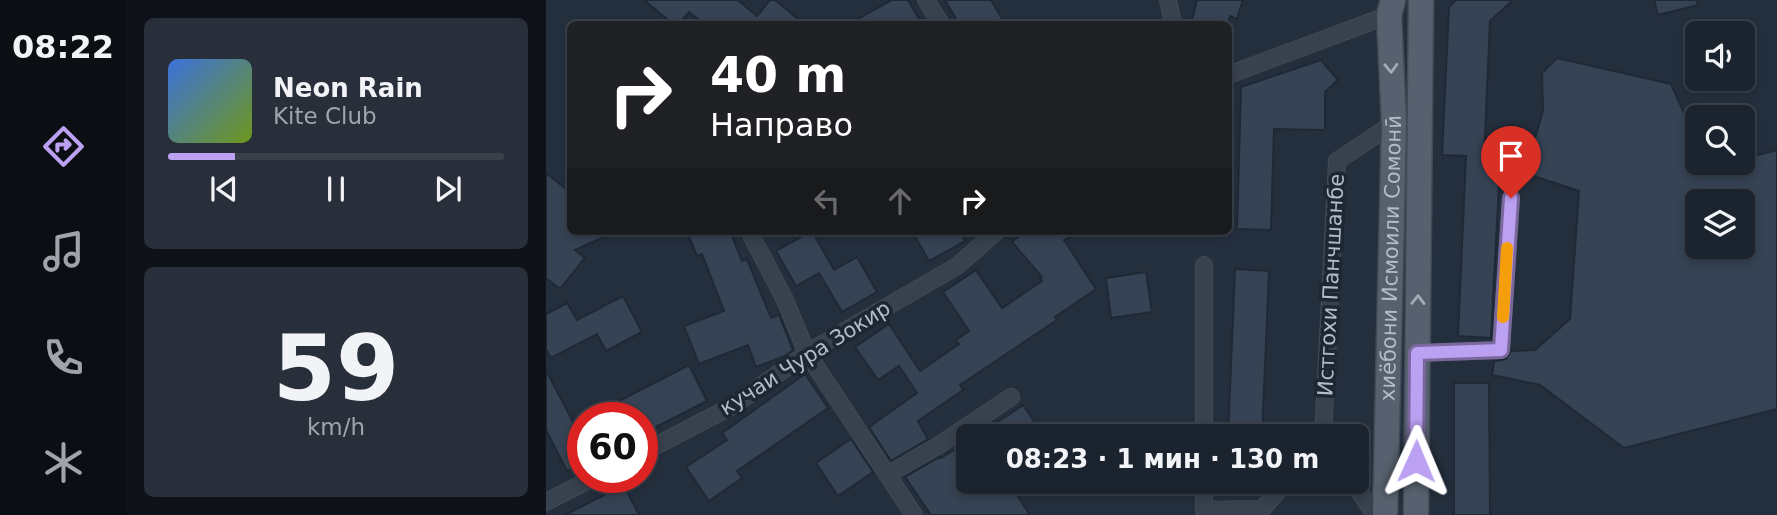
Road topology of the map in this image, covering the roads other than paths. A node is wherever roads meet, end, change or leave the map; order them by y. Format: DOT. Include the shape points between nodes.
graph roads {
  1 [pos="926,0"];
  2 [pos="1168,0"];
  3 [pos="1420,0"];
  4 [pos="1391,8"];
  5 [pos="939,21"];
  6 [pos="1172,21"];
  7 [pos="1232,73"];
  8 [pos="1394,123"];
  9 [pos="1511,198"];
  10 [pos="750,235"];
  11 [pos="992,235"];
  12 [pos="1204,265"];
  13 [pos="807,352"];
  14 [pos="1417,353"];
  15 [pos="1011,397"];
  16 [pos="1204,424"];
  17 [pos="1324,424"];
  18 [pos="658,445"];
  19 [pos="887,475"];
  20 [pos="567,491"];
  21 [pos="1204,494"];
  22 [pos="1275,494"];
  23 [pos="1361,494"];
  24 [pos="546,502"];
  25 [pos="914,515"];
  26 [pos="1376,515"];
  27 [pos="1385,515"];
  28 [pos="1416,515"];
  1 -- 5 [label="street"];
  2 -- 6 [label="street"];
  14 -- 3 [label="main road, one-way"];
  4 -- 7 [label="street"];
  4 -- 8 [label="main road, хиёбони Исмоили Сомонӣ, one-way"];
  8 -- 17 [label="street, Истгохи Панчшанбе" via="1337,162"];
  8 -- 27 [label="main road, хиёбони Исмоили Сомонӣ"];
  9 -- 14 [label="street" via="1501,350"];
  10 -- 13 [label="street"];
  11 -- 13 [label="street, кучаи Чура Зокир" via="957,266"];
  12 -- 16 [label="street"];
  13 -- 18 [label="street, кучаи Чура Зокир" via="736,404"];
  13 -- 19 [label="street"];
  14 -- 28 [label="main road"];
  15 -- 19 [label="street"];
  19 -- 25 [label="street"];
  20 -- 24 [label="street"];
  21 -- 22 [label="street" via="1204,510 1262,509"];
  23 -- 26 [label="street"];
}
